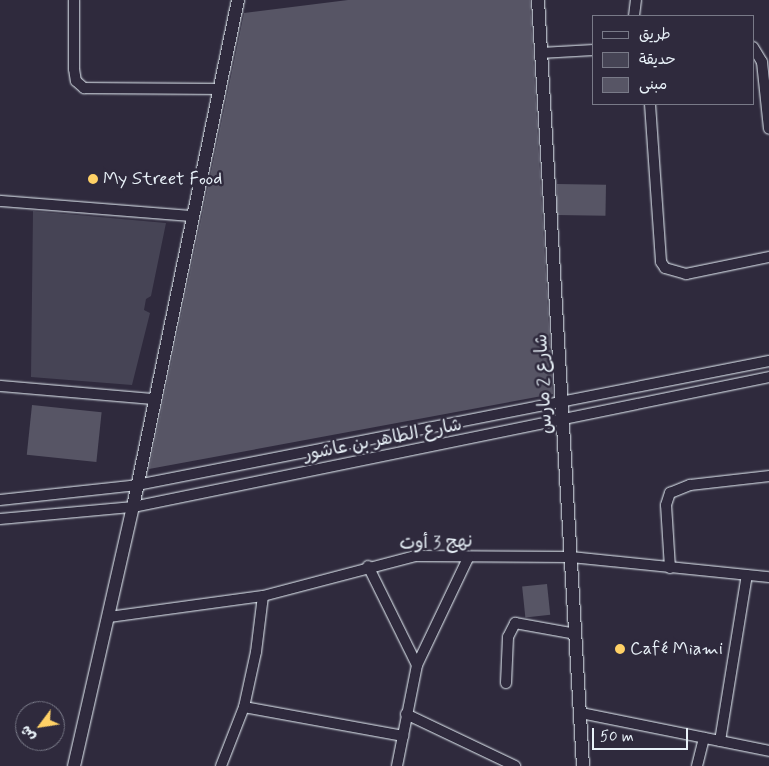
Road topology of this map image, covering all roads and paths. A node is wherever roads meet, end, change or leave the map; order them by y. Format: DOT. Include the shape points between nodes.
graph roads {
  1 [pos="74,0"];
  2 [pos="238,0"];
  3 [pos="538,0"];
  4 [pos="636,0"];
  5 [pos="634,15"];
  6 [pos="754,49"];
  7 [pos="592,50"];
  8 [pos="541,53"];
  9 [pos="219,89"];
  10 [pos="650,105"];
  11 [pos="769,129"];
  12 [pos="0,201"];
  13 [pos="192,216"];
  14 [pos="769,257"];
  15 [pos="769,361"];
  16 [pos="769,377"];
  17 [pos="0,386"];
  18 [pos="153,400"];
  19 [pos="563,402"];
  20 [pos="563,420"];
  21 [pos="769,476"];
  22 [pos="137,485"];
  23 [pos="0,500"];
  24 [pos="133,507"];
  25 [pos="0,519"];
  26 [pos="571,557"];
  27 [pos="468,558"];
  28 [pos="368,566"];
  29 [pos="670,568"];
  30 [pos="747,575"];
  31 [pos="769,577"];
  32 [pos="263,596"];
  33 [pos="109,618"];
  34 [pos="576,634"];
  35 [pos="417,665"];
  36 [pos="506,683"];
  37 [pos="244,707"];
  38 [pos="580,713"];
  39 [pos="406,714"];
  40 [pos="403,736"];
  41 [pos="704,738"];
  42 [pos="720,741"];
  43 [pos="769,751"];
  44 [pos="74,766"];
  45 [pos="220,766"];
  46 [pos="397,766"];
  47 [pos="515,766"];
  48 [pos="583,766"];
  49 [pos="697,766"];
  1 -- 9 [label="street" via="74,70 76,81 84,88"];
  2 -- 9 [label="street"];
  3 -- 8 [label="street, شارع 2 مارس"];
  4 -- 5 [label="street"];
  6 -- 11 [label="street" via="762,62"];
  7 -- 8 [label="street"];
  8 -- 19 [label="street, شارع 2 مارس"];
  9 -- 13 [label="street"];
  10 -- 14 [label="street" via="661,262 665,268 686,274"];
  12 -- 13 [label="street"];
  13 -- 18 [label="street"];
  15 -- 19 [label="street, شارع الطاهر بن عاشور"];
  16 -- 20 [label="street, شارع الطاهر بن عاشور"];
  17 -- 18 [label="street"];
  18 -- 22 [label="street"];
  19 -- 20 [label="street, شارع 2 مارس"];
  19 -- 22 [label="street, شارع الطاهر بن عاشور"];
  20 -- 24 [label="street, شارع الطاهر بن عاشور"];
  20 -- 26 [label="street, شارع 2 مارس"];
  21 -- 29 [label="street" via="690,485 670,493 666,505"];
  22 -- 23 [label="street, شارع الطاهر بن عاشور"];
  22 -- 24 [label="street"];
  24 -- 25 [label="street, شارع الطاهر بن عاشور"];
  24 -- 33 [label="street"];
  26 -- 27 [label="street, نهج 3 أوت"];
  26 -- 29 [label="street, نهج 3 أوت"];
  26 -- 34 [label="street, شارع 2 مارس"];
  27 -- 28 [label="street, نهج 3 أوت" via="416,556"];
  27 -- 35 [label="street"];
  28 -- 32 [label="street, نهج 3 أوت"];
  28 -- 35 [label="street"];
  29 -- 30 [label="street, نهج 3 أوت"];
  30 -- 31 [label="street, نهج 3 أوت"];
  30 -- 42 [label="street"];
  32 -- 33 [label="street, نهج 3 أوت"];
  32 -- 37 [label="street" via="256,652"];
  33 -- 44 [label="street"];
  34 -- 36 [label="street" via="515,623 508,637"];
  34 -- 38 [label="street, شارع 2 مارس"];
  35 -- 39 [label="street"];
  37 -- 40 [label="street"];
  37 -- 45 [label="street"];
  38 -- 41 [label="street"];
  38 -- 48 [label="street, شارع 2 مارس"];
  39 -- 40 [label="street"];
  39 -- 47 [label="street"];
  40 -- 46 [label="street"];
  41 -- 42 [label="street"];
  41 -- 49 [label="street"];
  42 -- 43 [label="street"];
}
